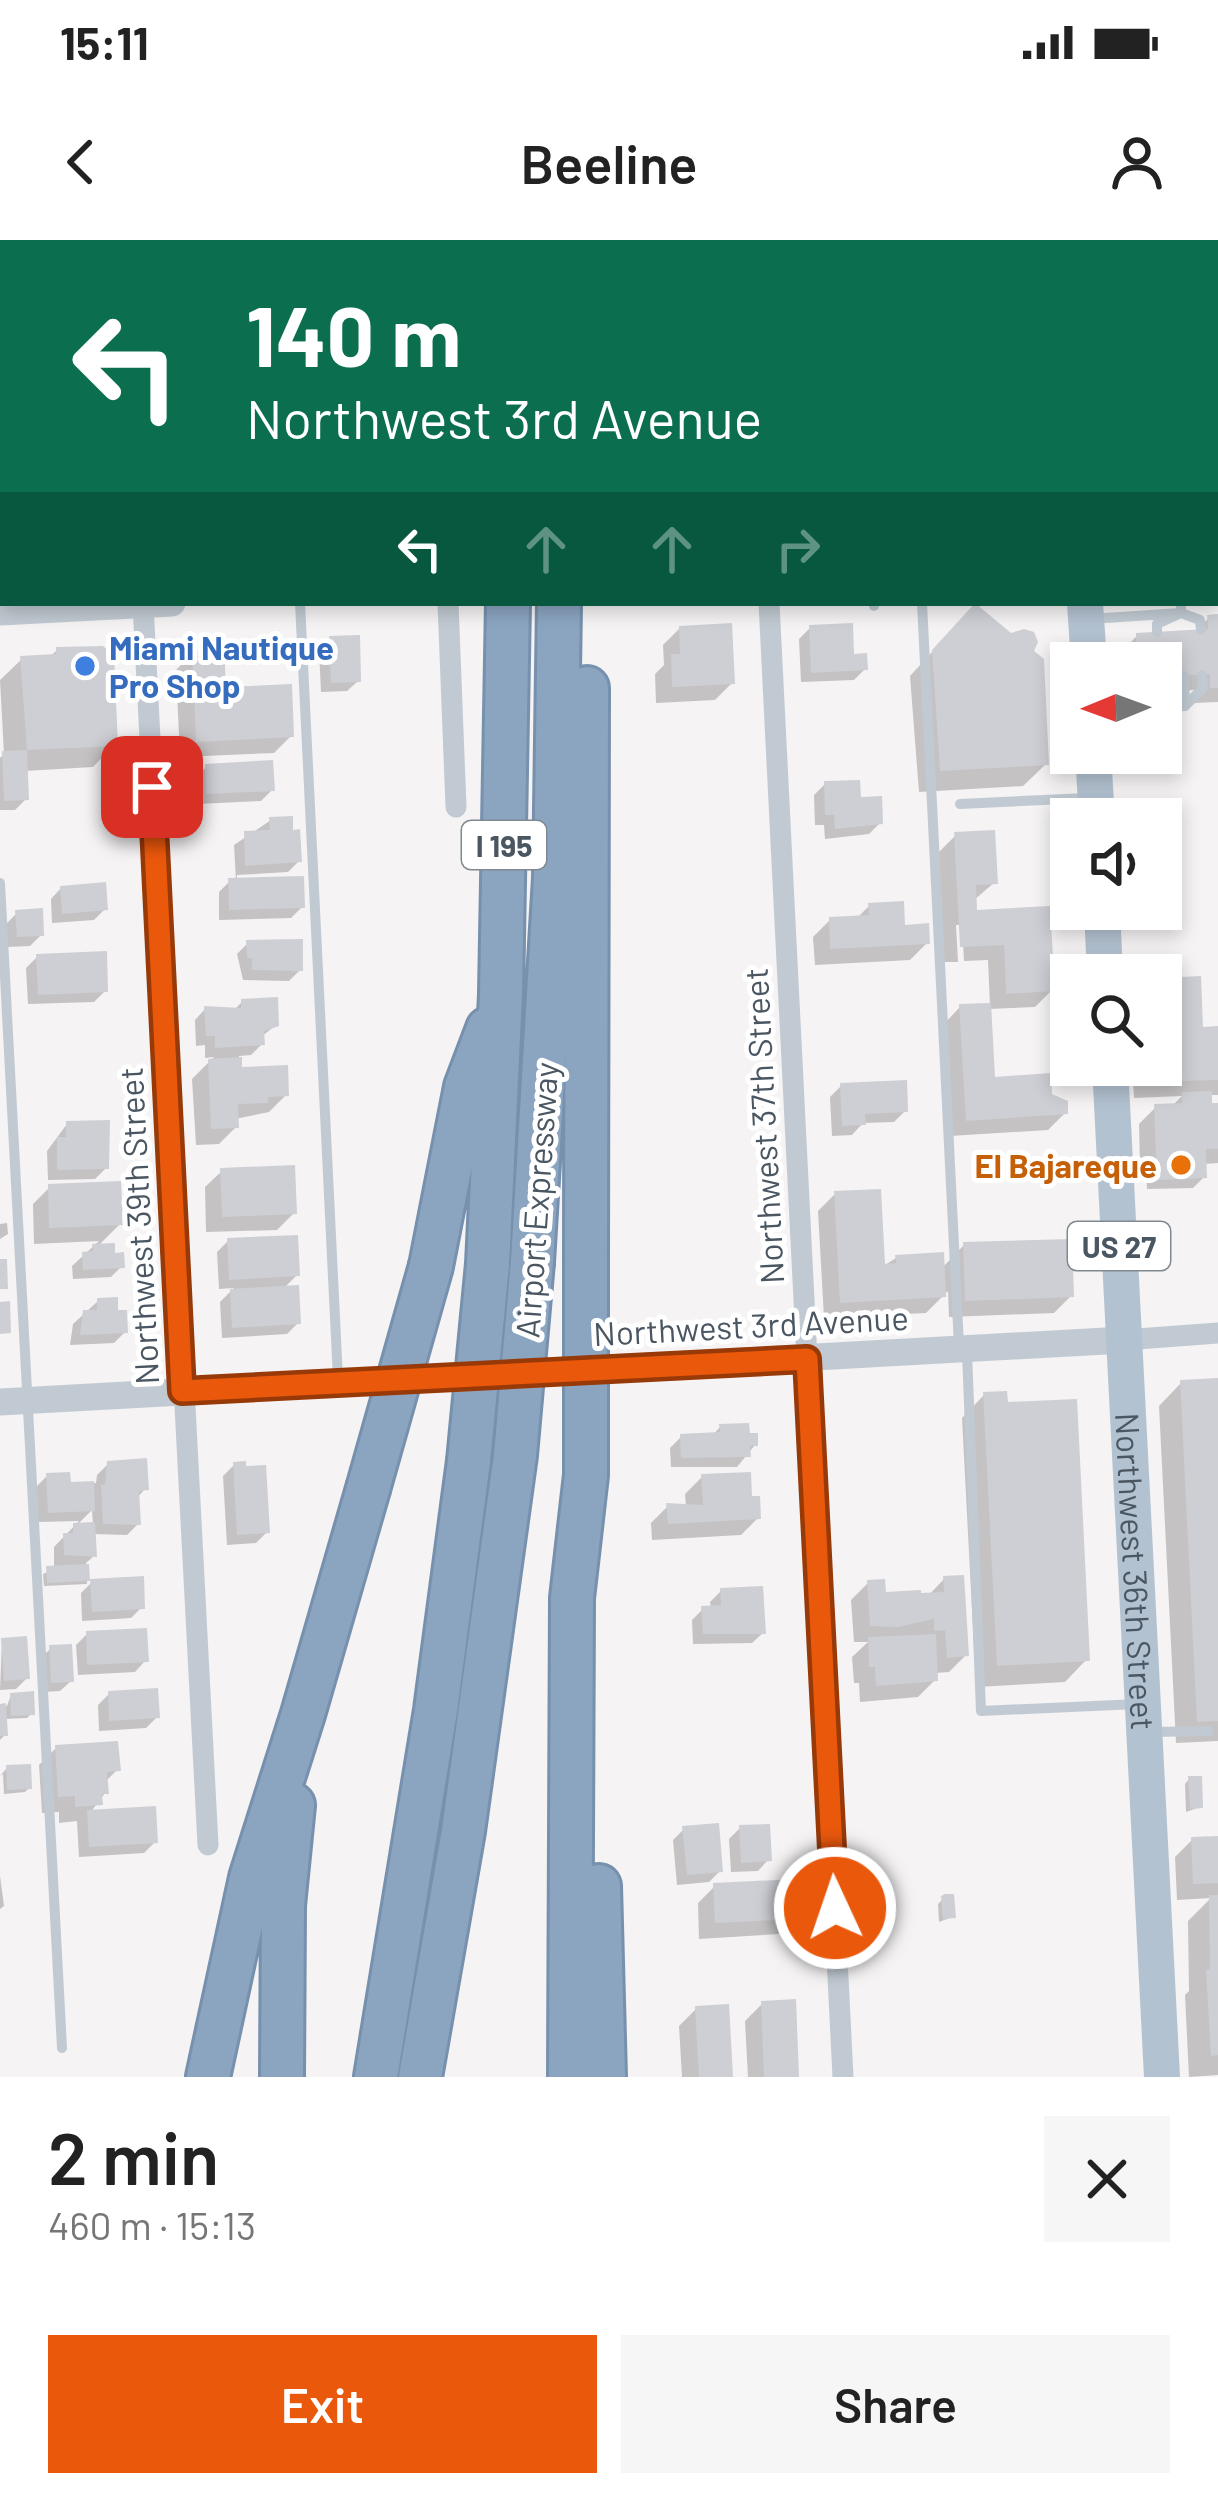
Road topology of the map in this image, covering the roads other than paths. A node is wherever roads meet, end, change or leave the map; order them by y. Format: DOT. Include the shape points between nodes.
graph roads {
  1 [pos="119,606"];
  2 [pos="153,606"];
  3 [pos="300,606"];
  4 [pos="448,606"];
  5 [pos="508,606"];
  6 [pos="559,606"];
  7 [pos="587,606"];
  8 [pos="769,606"];
  9 [pos="922,606"];
  10 [pos="1181,608"];
  11 [pos="1086,611"];
  12 [pos="0,613"];
  13 [pos="1182,630"];
  14 [pos="1201,630"];
  15 [pos="1157,632"];
  16 [pos="1088,642"];
  17 [pos="1202,675"];
  18 [pos="1184,676"];
  19 [pos="572,697"];
  20 [pos="1182,704"];
  21 [pos="1182,706"];
  22 [pos="1185,706"];
  23 [pos="960,804"];
  24 [pos="455,807"];
  25 [pos="1050,807"];
  26 [pos="0,884"];
  27 [pos="501,994"];
  28 [pos="1111,1086"];
  29 [pos="1218,1334"];
  30 [pos="1124,1340"];
  31 [pos="963,1349"];
  32 [pos="807,1359"];
  33 [pos="338,1382"];
  34 [pos="182,1391"];
  35 [pos="13,1401"];
  36 [pos="586,1475"];
  37 [pos="303,1714"];
  38 [pos="1143,1718"];
  39 [pos="1209,1731"];
  40 [pos="208,1845"];
  41 [pos="62,2048"];
  42 [pos="208,2077"];
  43 [pos="282,2077"];
  44 [pos="376,2077"];
  45 [pos="420,2077"];
  46 [pos="570,2077"];
  47 [pos="604,2077"];
  48 [pos="843,2077"];
  49 [pos="1162,2077"];
  1 -- 12 [label="street"];
  2 -- 34 [label="street, Northwest 39th Street"];
  3 -- 33 [label="lane"];
  4 -- 24 [label="street"];
  5 -- 27 [label="highway, I 195"];
  6 -- 19 [label="highway, Airport Expressway"];
  7 -- 19 [label="highway"];
  8 -- 32 [label="street, Northwest 37th Street"];
  9 -- 31 [label="lane"];
  10 -- 11 [label="lane"];
  10 -- 13 [label="lane"];
  10 -- 14 [label="lane" via="1201,620"];
  10 -- 15 [label="lane"];
  11 -- 16 [label="main road"];
  17 -- 22 [label="lane" via="1203,688"];
  18 -- 22 [label="lane"];
  19 -- 36 [label="highway, bridge"];
  19 -- 45 [label="highway, Airport Expressway, bridge" via="515,1455"];
  20 -- 22 [label="lane"];
  21 -- 22 [label="lane"];
  23 -- 25 [label="lane"];
  26 -- 35 [label="lane"];
  27 -- 37 [label="highway, bridge" via="466,1088 430,1266"];
  27 -- 44 [label="highway, Airport Expressway, bridge" via="469,1461"];
  28 -- 30 [label="main road, Northwest 36th Street / US 27"];
  29 -- 30 [label="street, Northwest 3rd Avenue"];
  30 -- 31 [label="street, Northwest 3rd Avenue"];
  30 -- 38 [label="main road, Northwest 36th Street / US 27"];
  31 -- 32 [label="street, Northwest 3rd Avenue"];
  31 -- 38 [label="lane" via="981,1711"];
  32 -- 33 [label="street, Northwest 3rd Avenue"];
  32 -- 48 [label="street, Northwest 37th Street"];
  33 -- 34 [label="street, Northwest 3rd Avenue"];
  34 -- 35 [label="street, Northwest 3rd Avenue"];
  34 -- 40 [label="street, Northwest 39th Street"];
  35 -- 41 [label="lane"];
  36 -- 46 [label="highway" via="572,1598"];
  36 -- 47 [label="highway"];
  37 -- 42 [label="highway" via="251,1878"];
  37 -- 43 [label="highway" via="283,1905"];
  38 -- 39 [label="lane"];
  38 -- 49 [label="main road, Northwest 36th Street / US 27"];
}
